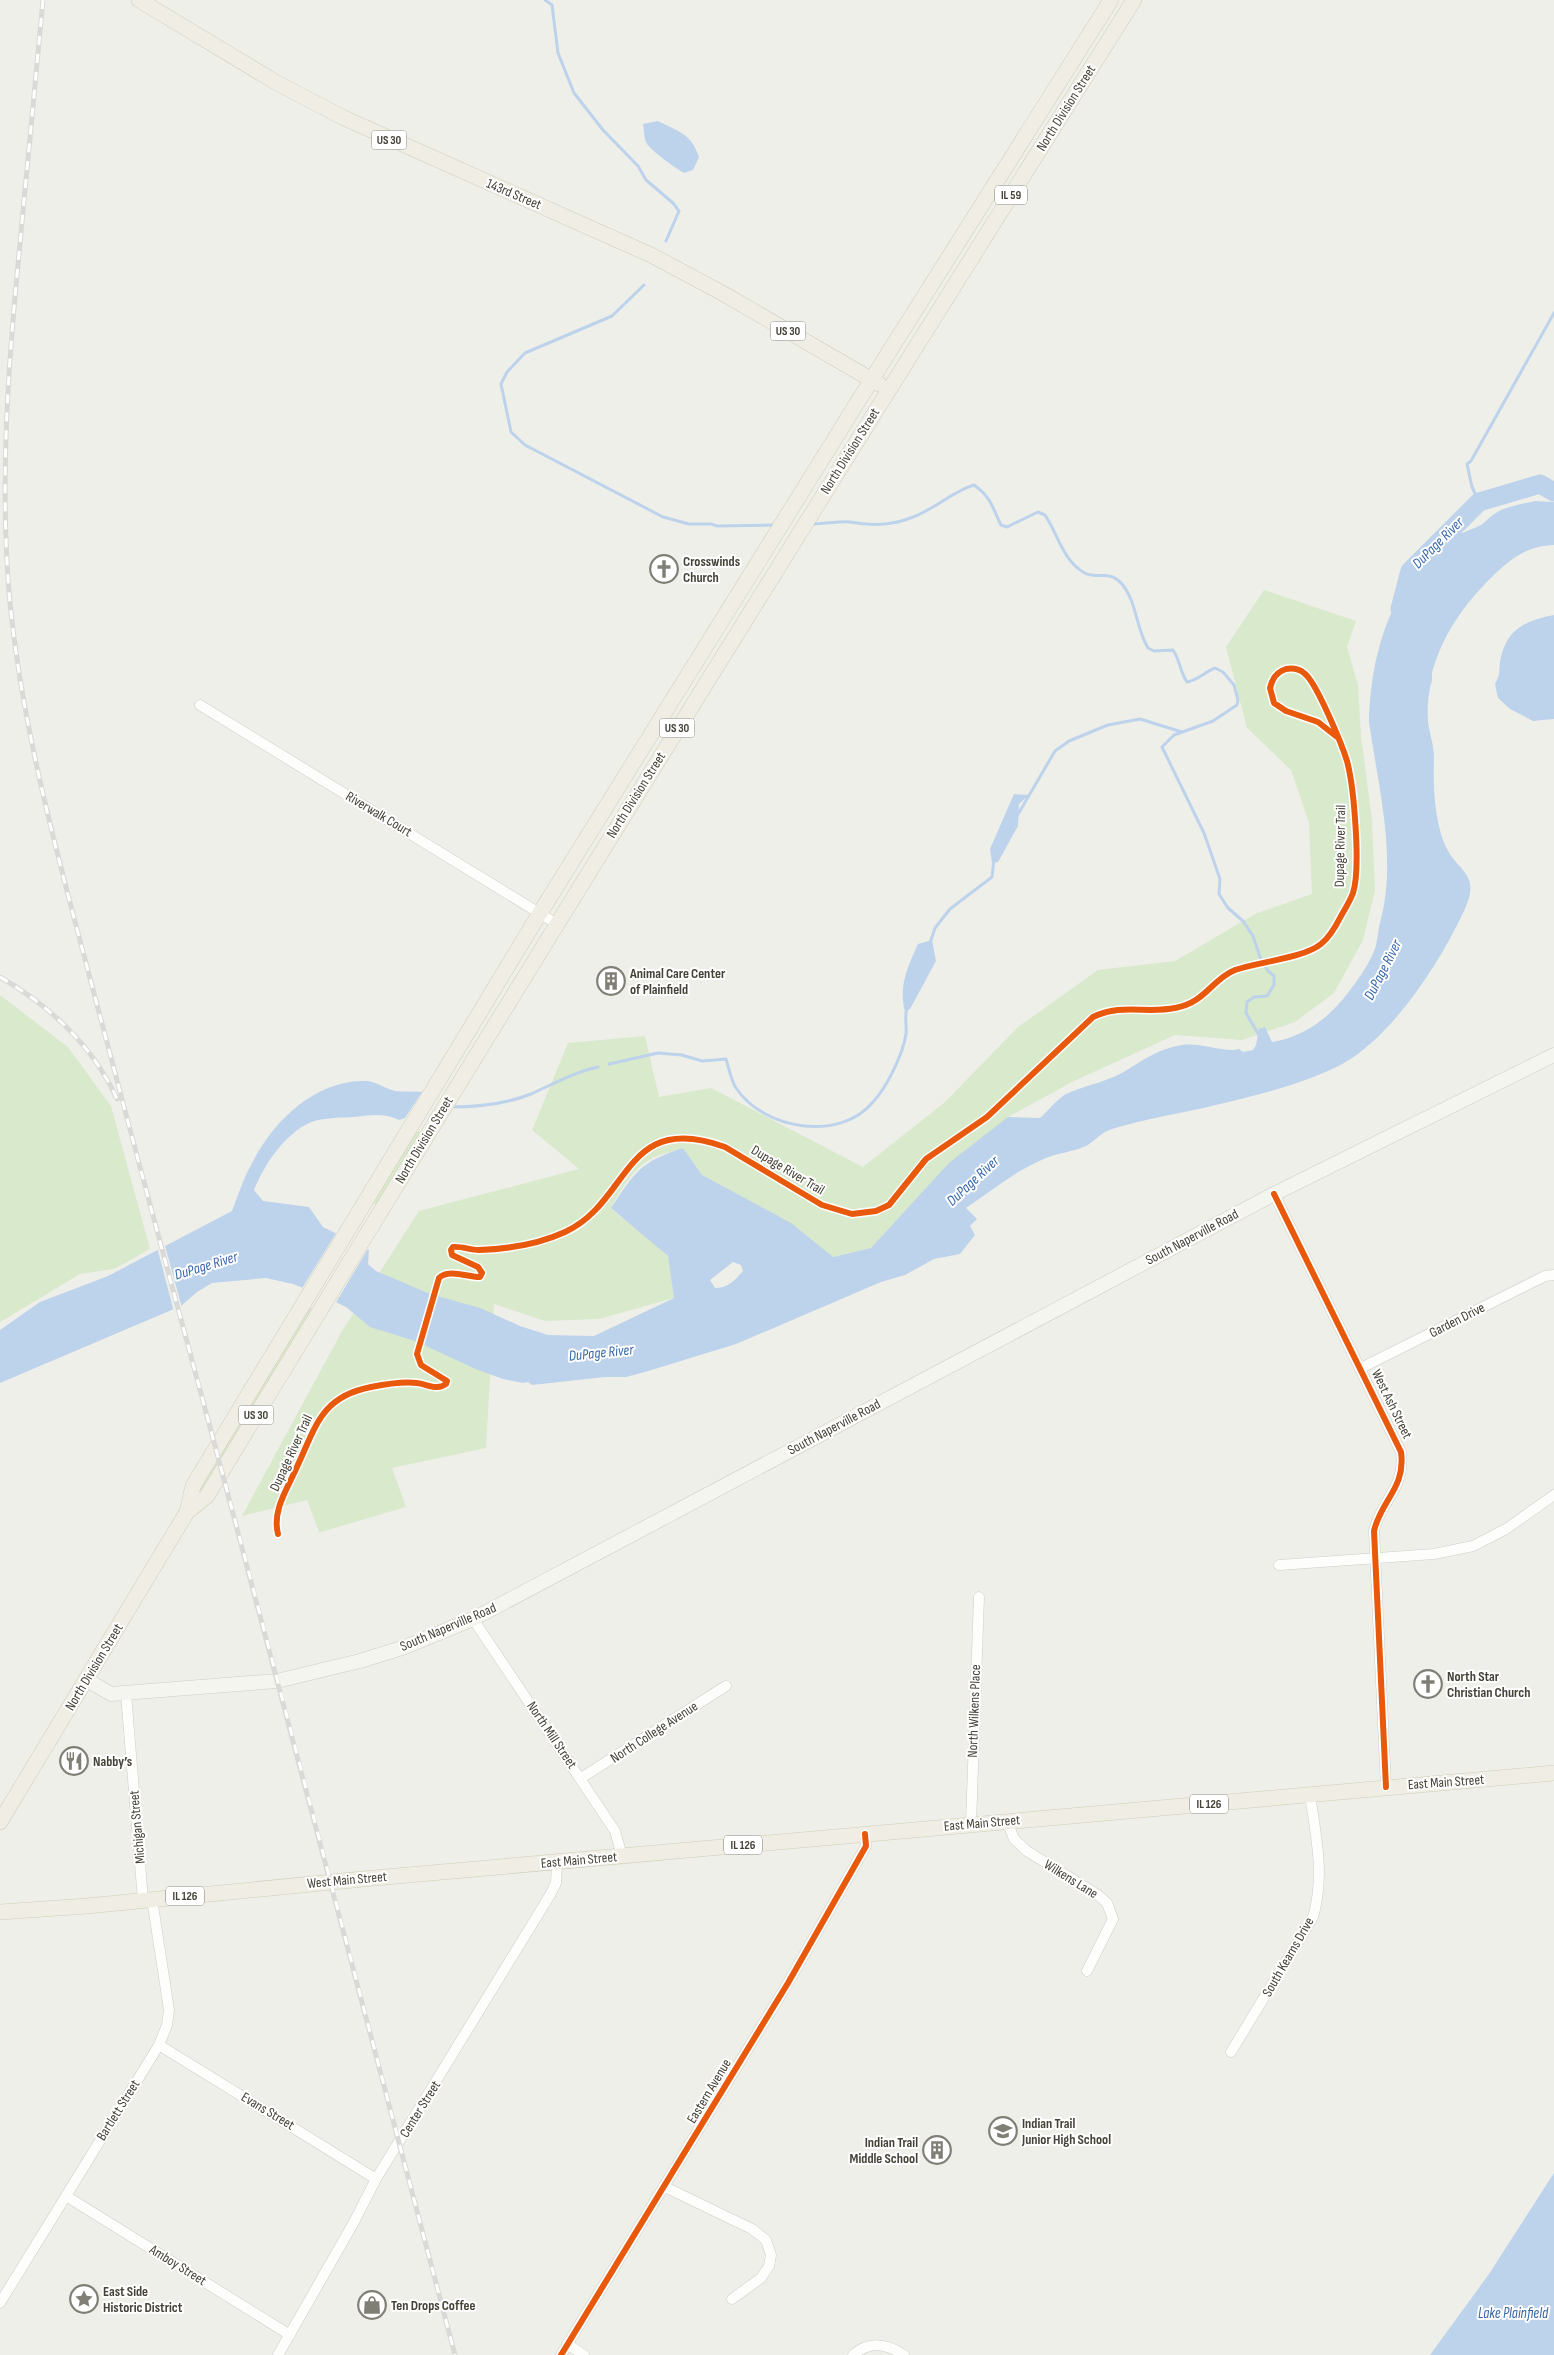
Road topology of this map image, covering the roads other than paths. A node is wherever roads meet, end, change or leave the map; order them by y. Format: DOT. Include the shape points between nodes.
graph roads {
  1 [pos="139,0"];
  2 [pos="1111,0"];
  3 [pos="1134,0"];
  4 [pos="872,379"];
  5 [pos="889,390"];
  6 [pos="707,643"];
  7 [pos="724,654"];
  8 [pos="200,705"];
  9 [pos="540,913"];
  10 [pos="557,924"];
  11 [pos="1554,1055"];
  12 [pos="1274,1194"];
  13 [pos="1554,1275"];
  14 [pos="1361,1368"];
  15 [pos="1554,1495"];
  16 [pos="187,1512"];
  17 [pos="1374,1558"];
  18 [pos="1279,1565"];
  19 [pos="979,1597"];
  20 [pos="474,1619"];
  21 [pos="87,1680"];
  22 [pos="726,1686"];
  23 [pos="126,1694"];
  24 [pos="1554,1773"];
  25 [pos="582,1778"];
  26 [pos="1386,1787"];
  27 [pos="1310,1795"];
  28 [pos="1007,1821"];
  29 [pos="0,1822"];
  30 [pos="971,1824"];
  31 [pos="865,1834"];
  32 [pos="622,1856"];
  33 [pos="557,1862"];
  34 [pos="411,1875"];
  35 [pos="147,1900"];
  36 [pos="0,1912"];
  37 [pos="1087,1971"];
  38 [pos="159,2044"];
  39 [pos="1231,2052"];
  40 [pos="376,2179"];
  41 [pos="665,2187"];
  42 [pos="66,2196"];
  43 [pos="732,2299"];
  44 [pos="0,2303"];
  45 [pos="290,2335"];
  46 [pos="567,2344"];
  47 [pos="278,2355"];
  48 [pos="561,2355"];
  49 [pos="584,2355"];
  50 [pos="853,2355"];
  51 [pos="904,2355"];
  1 -- 4 [label="main road, 143rd Street / US 30" via="277,83 344,118 652,255"];
  2 -- 4 [label="main road, North Division Street / IL 59"];
  3 -- 5 [label="main road, North Division Street / IL 59"];
  4 -- 5 [label="main road, 143rd Street / US 30"];
  4 -- 6 [label="main road, North Division Street / US 30"];
  5 -- 7 [label="main road, North Division Street / US 30"];
  6 -- 7 [label="main road"];
  6 -- 9 [label="main road, North Division Street / US 30"];
  7 -- 10 [label="main road, North Division Street / US 30"];
  8 -- 9 [label="street, Riverwalk Court"];
  9 -- 10 [label="street, Riverwalk Court"];
  9 -- 16 [label="main road, North Division Street / US 30" via="193,1486"];
  10 -- 16 [label="main road, North Division Street / US 30" via="207,1496"];
  11 -- 12 [label="main road, South Naperville Road"];
  12 -- 14 [label="street, West Ash Street"];
  12 -- 20 [label="main road, South Naperville Road"];
  13 -- 14 [label="street, Garden Drive" via="1544,1276"];
  14 -- 17 [label="street, West Ash Street" via="1388,1421 1402,1462 1397,1488 1376,1520"];
  15 -- 17 [label="street" via="1506,1529 1473,1546 1434,1554"];
  16 -- 21 [label="main road, North Division Street / US 30"];
  17 -- 18 [label="street"];
  17 -- 26 [label="street, West Ash Street"];
  19 -- 30 [label="street, North Wilkens Place"];
  20 -- 23 [label="main road, South Naperville Road" via="405,1647 313,1674 277,1681"];
  20 -- 25 [label="street, North Mill Street"];
  21 -- 23 [label="main road, South Naperville Road" via="111,1694"];
  21 -- 29 [label="main road, North Division Street / US 30"];
  22 -- 25 [label="street, North College Avenue"];
  23 -- 35 [label="street, Michigan Street"];
  24 -- 26 [label="main road, East Main Street / IL 126"];
  25 -- 32 [label="street, North Mill Street" via="615,1831"];
  26 -- 27 [label="main road, East Main Street / IL 126"];
  27 -- 28 [label="main road, East Main Street / IL 126"];
  27 -- 39 [label="street, South Kearns Drive" via="1320,1876 1314,1911"];
  28 -- 30 [label="main road, East Main Street / IL 126"];
  28 -- 37 [label="street, Wilkens Lane" via="1014,1839 1027,1851 1107,1903 1113,1919"];
  30 -- 31 [label="main road, East Main Street / IL 126"];
  31 -- 32 [label="main road, East Main Street / IL 126"];
  31 -- 41 [label="street, Eastern Avenue" via="866,1846"];
  32 -- 33 [label="main road, East Main Street / IL 126"];
  33 -- 34 [label="main road, East Main Street"];
  33 -- 40 [label="street, Center Street" via="556,1883 550,1895"];
  34 -- 35 [label="main road, West Main Street / IL 126"];
  35 -- 36 [label="main road, IL 126"];
  35 -- 38 [label="street, Bartlett Street" via="170,2010"];
  38 -- 40 [label="street, Evans Street"];
  38 -- 42 [label="street, Bartlett Street"];
  40 -- 45 [label="street, Center Street"];
  41 -- 43 [label="street" via="752,2229 766,2240 771,2255 769,2266 761,2278"];
  41 -- 46 [label="street, Eastern Avenue"];
  42 -- 44 [label="street, Bartlett Street"];
  42 -- 45 [label="street, Amboy Street"];
  45 -- 47 [label="street, Center Street"];
  46 -- 48 [label="street, Eastern Avenue"];
  46 -- 49 [label="street"];
  50 -- 51 [label="street" via="867,2346 879,2345"];
}
